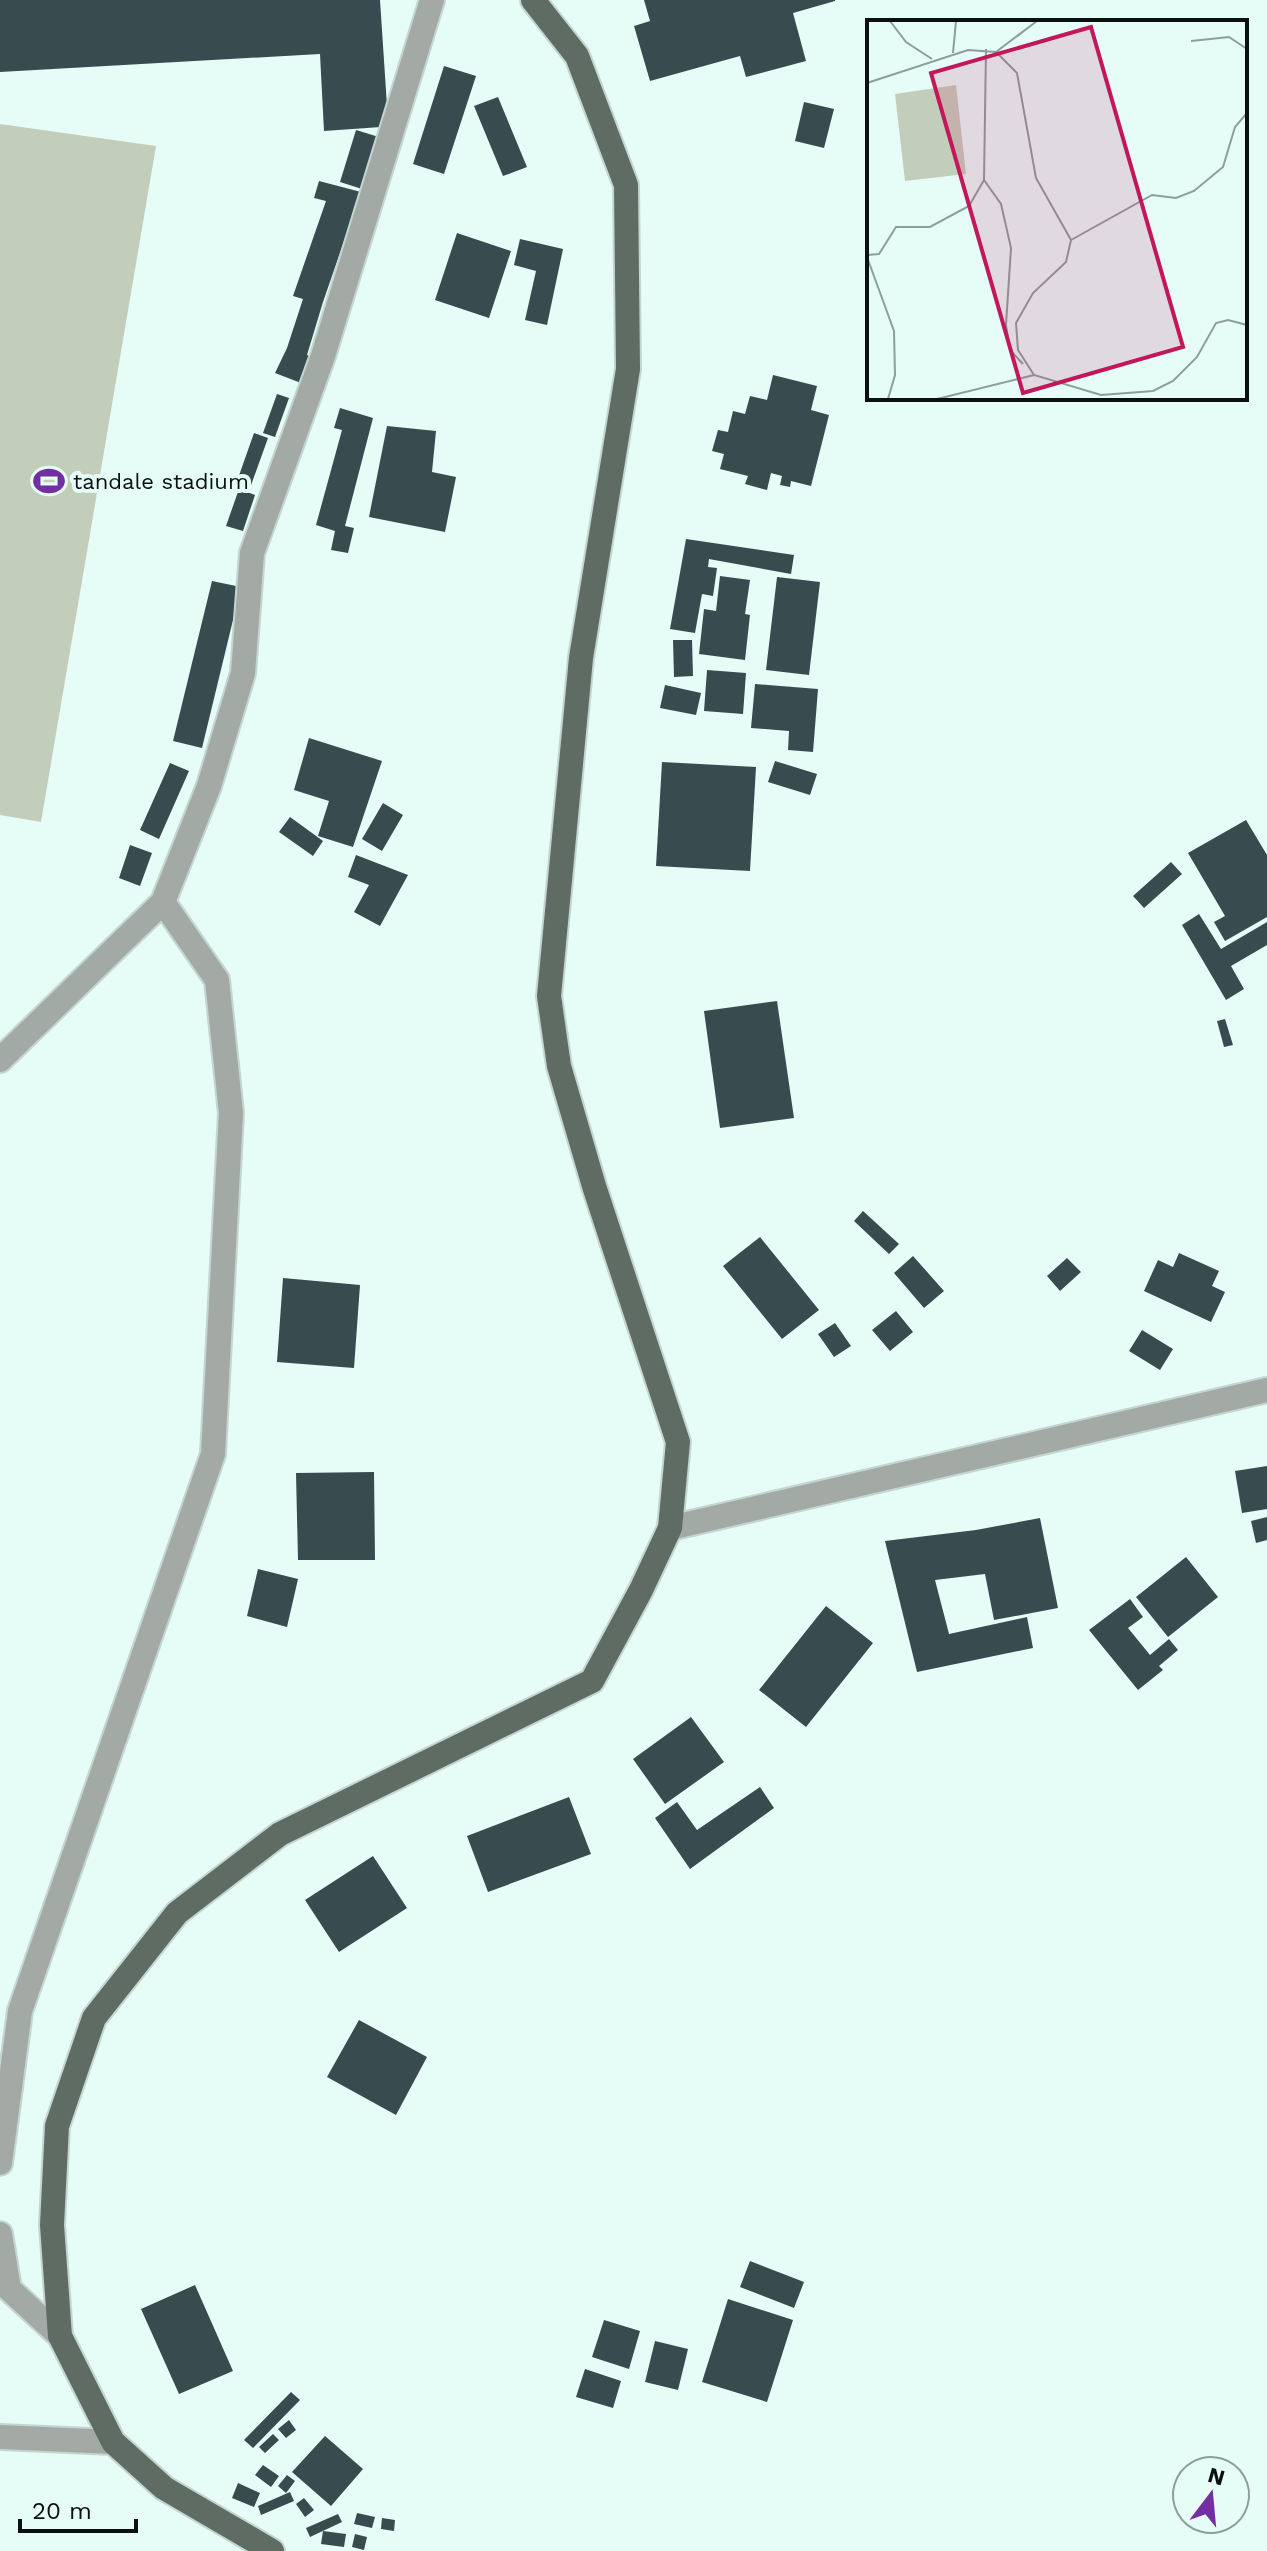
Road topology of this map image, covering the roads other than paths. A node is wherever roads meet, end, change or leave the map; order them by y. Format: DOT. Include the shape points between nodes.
graph roads {
  1 [pos="432,0"];
  2 [pos="533,0"];
  3 [pos="163,902"];
  4 [pos="0,1060"];
  5 [pos="1267,1390"];
  6 [pos="670,1528"];
  7 [pos="0,2163"];
  8 [pos="0,2234"];
  9 [pos="60,2336"];
  10 [pos="0,2437"];
  11 [pos="113,2442"];
  12 [pos="272,2551"];
  1 -- 3 [label="street" via="323,356 252,553 243,673 209,786"];
  2 -- 6 [label="main road" via="577,56 626,185 628,369 581,658 549,996 559,1066 678,1442"];
  3 -- 4 [label="street"];
  3 -- 7 [label="street" via="217,980 231,1113 213,1454 20,2011"];
  5 -- 6 [label="street"];
  6 -- 9 [label="main road" via="592,1681 280,1834 177,1913 94,2018 57,2126 52,2225"];
  8 -- 9 [label="street" via="9,2289"];
  9 -- 11 [label="main road"];
  10 -- 11 [label="street"];
  11 -- 12 [label="main road" via="164,2488"];
}
